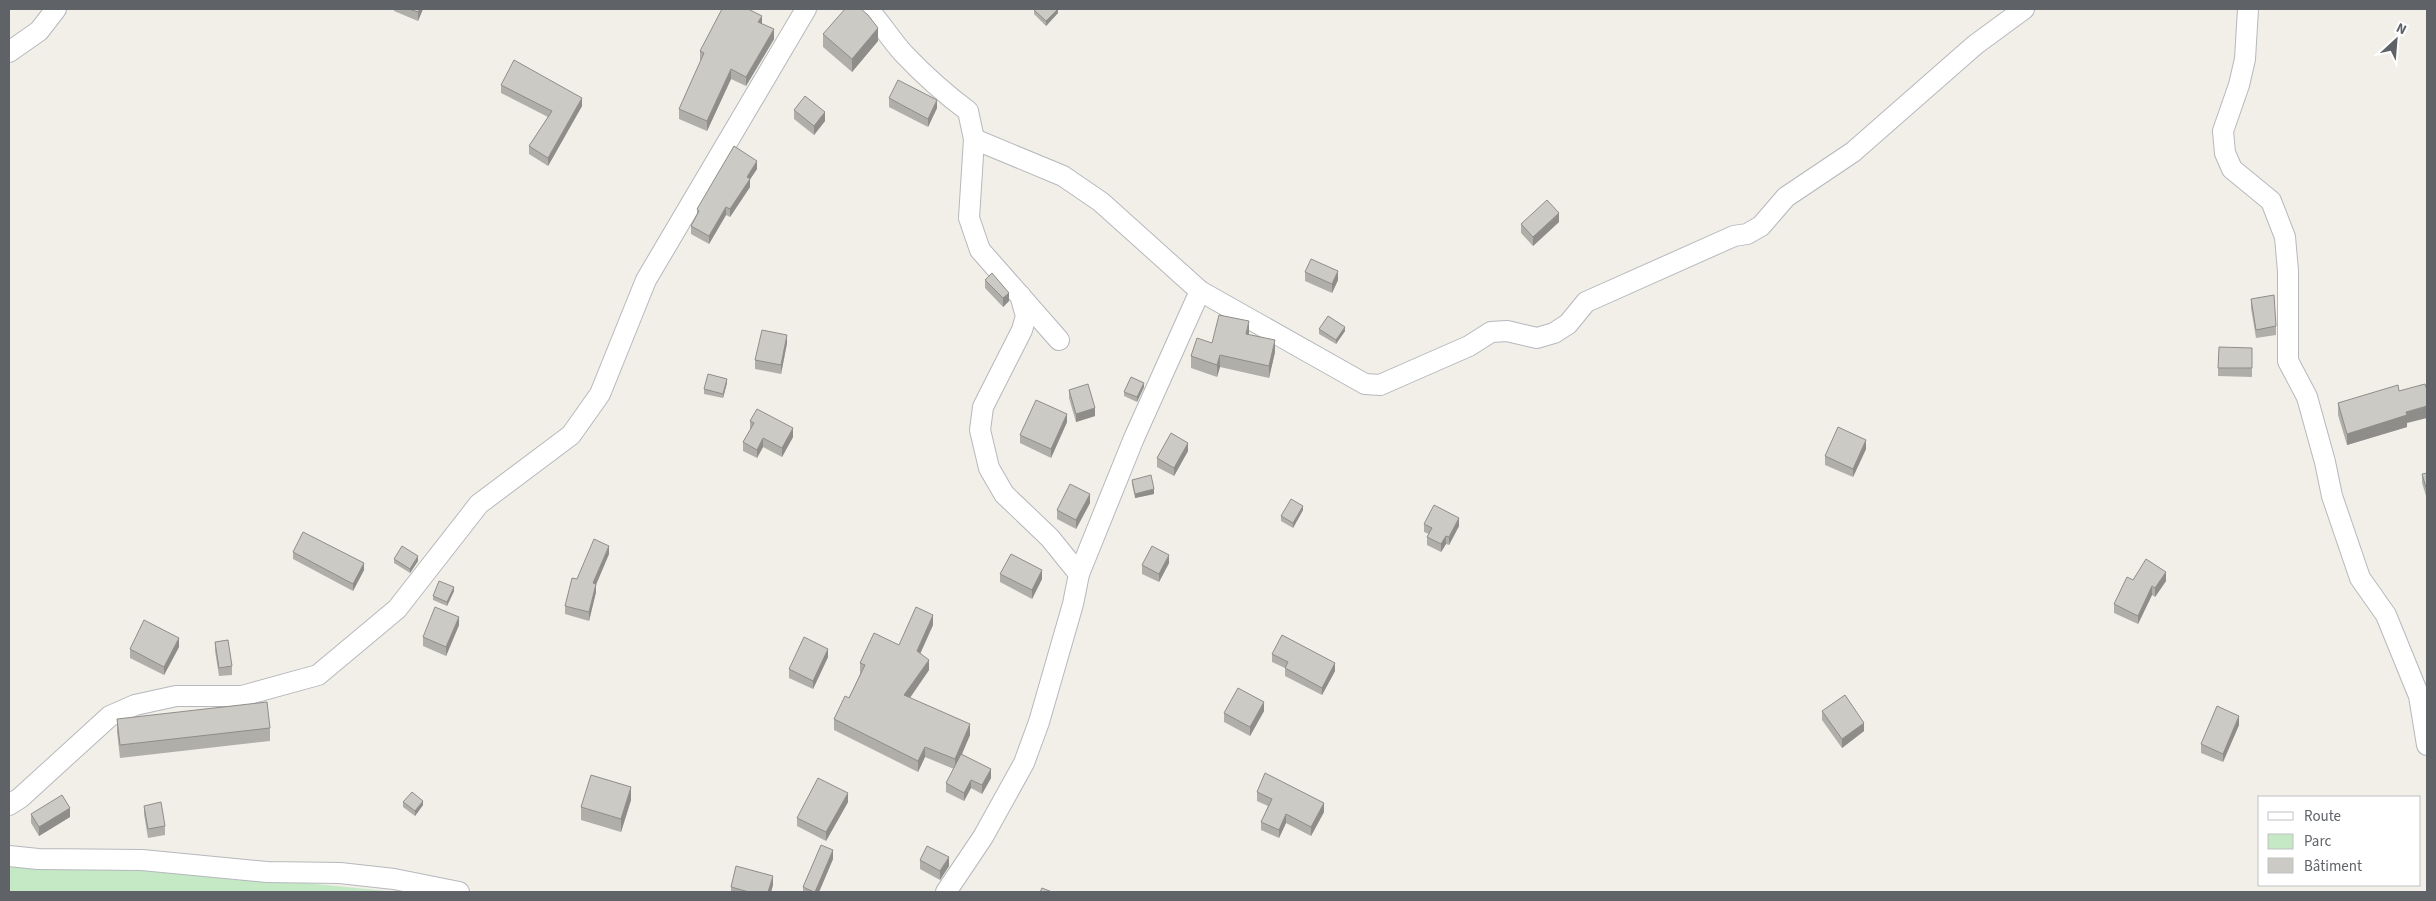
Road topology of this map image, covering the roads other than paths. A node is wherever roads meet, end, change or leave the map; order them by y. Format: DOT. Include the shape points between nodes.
graph roads {
  1 [pos="56,9"];
  2 [pos="806,9"];
  3 [pos="868,9"];
  4 [pos="2024,9"];
  5 [pos="2248,9"];
  6 [pos="9,52"];
  7 [pos="974,139"];
  8 [pos="1200,291"];
  9 [pos="1020,293"];
  10 [pos="1059,340"];
  11 [pos="1079,574"];
  12 [pos="2427,745"];
  13 [pos="9,805"];
  14 [pos="9,856"];
  15 [pos="459,892"];
  16 [pos="946,892"];
  1 -- 6 [label="street" via="39,31"];
  2 -- 13 [label="street" via="646,280 600,394 571,435 479,504 396,609 318,676 242,696 176,696 135,705 110,716"];
  3 -- 7 [label="street" via="884,25 903,53 968,111"];
  4 -- 8 [label="street" via="1975,45 1853,152 1786,196 1761,226 1586,302 1568,324 1554,333 1537,338 1508,331 1491,332 1469,346 1380,385 1365,384"];
  5 -- 12 [label="street" via="2245,59 2223,131 2225,152 2232,170 2271,201 2285,237 2288,361 2307,397 2332,496 2360,578 2386,615 2419,696"];
  7 -- 8 [label="street" via="1063,176 1101,202"];
  7 -- 9 [label="street" via="968,218 980,250"];
  8 -- 11 [label="street" via="1134,438"];
  9 -- 10 [label="street"];
  9 -- 11 [label="street" via="1026,316 1022,330 983,407 980,430 989,468 1004,494 1050,538"];
  11 -- 16 [label="street" via="1042,713 1024,763 983,837"];
  14 -- 15 [label="street" via="142,860 267,872 340,873 394,879"];
}
